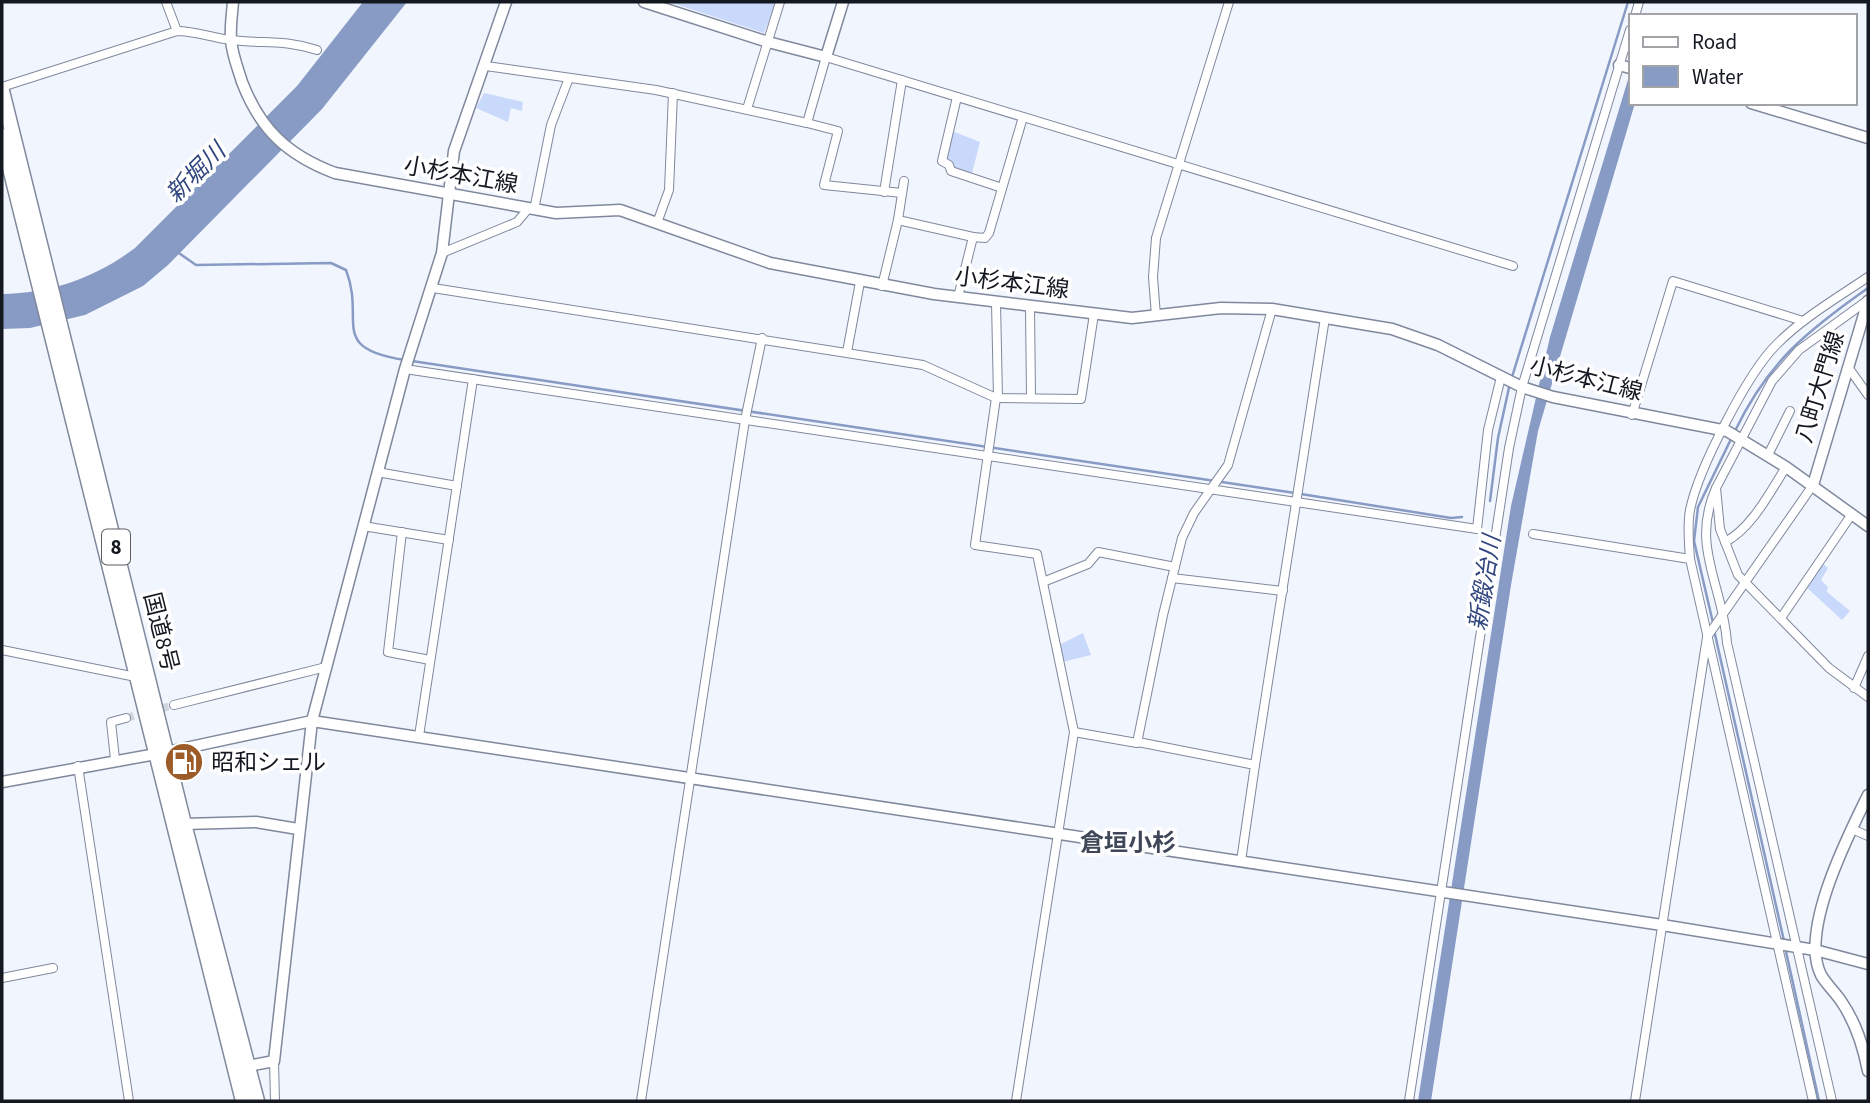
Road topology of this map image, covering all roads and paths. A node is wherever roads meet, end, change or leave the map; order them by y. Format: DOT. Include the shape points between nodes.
graph roads {
  1 [pos="166,2"];
  2 [pos="233,2"];
  3 [pos="506,2"];
  4 [pos="644,2"];
  5 [pos="780,2"];
  6 [pos="843,2"];
  7 [pos="1229,2"];
  8 [pos="659,4"];
  9 [pos="177,31"];
  10 [pos="1629,37"];
  11 [pos="231,40"];
  12 [pos="768,42"];
  13 [pos="317,50"];
  14 [pos="827,57"];
  15 [pos="486,66"];
  16 [pos="1625,66"];
  17 [pos="569,78"];
  18 [pos="902,80"];
  19 [pos="2,89"];
  20 [pos="673,93"];
  21 [pos="957,97"];
  22 [pos="1758,105"];
  23 [pos="747,109"];
  24 [pos="1023,117"];
  25 [pos="807,122"];
  26 [pos="2,136"];
  27 [pos="1868,138"];
  28 [pos="1179,165"];
  29 [pos="904,181"];
  30 [pos="1002,188"];
  31 [pos="884,192"];
  32 [pos="447,193"];
  33 [pos="902,194"];
  34 [pos="531,209"];
  35 [pos="898,220"];
  36 [pos="657,223"];
  37 [pos="972,237"];
  38 [pos="442,253"];
  39 [pos="38,262"];
  40 [pos="1513,266"];
  41 [pos="1868,277"];
  42 [pos="860,282"];
  43 [pos="882,286"];
  44 [pos="433,288"];
  45 [pos="958,297"];
  46 [pos="1868,301"];
  47 [pos="996,302"];
  48 [pos="1030,306"];
  49 [pos="1272,309"];
  50 [pos="1094,314"];
  51 [pos="1156,316"];
  52 [pos="1325,318"];
  53 [pos="1803,321"];
  54 [pos="762,338"];
  55 [pos="59,343"];
  56 [pos="848,352"];
  57 [pos="1848,367"];
  58 [pos="405,369"];
  59 [pos="1501,377"];
  60 [pos="473,379"];
  61 [pos="1523,387"];
  62 [pos="1868,395"];
  63 [pos="997,398"];
  64 [pos="1031,398"];
  65 [pos="1790,411"];
  66 [pos="1632,415"];
  67 [pos="745,420"];
  68 [pos="1726,430"];
  69 [pos="1739,438"];
  70 [pos="1768,455"];
  71 [pos="988,457"];
  72 [pos="1786,467"];
  73 [pos="377,472"];
  74 [pos="1812,485"];
  75 [pos="457,486"];
  76 [pos="1716,488"];
  77 [pos="1211,491"];
  78 [pos="1296,504"];
  79 [pos="1852,514"];
  80 [pos="363,526"];
  81 [pos="1868,526"];
  82 [pos="402,532"];
  83 [pos="1533,534"];
  84 [pos="449,540"];
  85 [pos="1725,542"];
  86 [pos="1690,559"];
  87 [pos="1175,567"];
  88 [pos="1172,578"];
  89 [pos="1043,582"];
  90 [pos="1746,582"];
  91 [pos="1283,591"];
  92 [pos="1725,613"];
  93 [pos="1781,618"];
  94 [pos="1707,637"];
  95 [pos="2,650"];
  96 [pos="1868,656"];
  97 [pos="430,660"];
  98 [pos="326,667"];
  99 [pos="136,677"];
  100 [pos="1854,688"];
  101 [pos="1868,697"];
  102 [pos="174,705"];
  103 [pos="126,718"];
  104 [pos="312,721"];
  105 [pos="1074,732"];
  106 [pos="419,736"];
  107 [pos="1138,742"];
  108 [pos="161,752"];
  109 [pos="115,759"];
  110 [pos="1255,765"];
  111 [pos="78,766"];
  112 [pos="691,778"];
  113 [pos="2,782"];
  114 [pos="1868,796"];
  115 [pos="184,824"];
  116 [pos="298,829"];
  117 [pos="1852,829"];
  118 [pos="1056,834"];
  119 [pos="1868,836"];
  120 [pos="1241,861"];
  121 [pos="1444,892"];
  122 [pos="1662,925"];
  123 [pos="1776,943"];
  124 [pos="1795,947"];
  125 [pos="1815,950"];
  126 [pos="1868,964"];
  127 [pos="53,968"];
  128 [pos="2,978"];
  129 [pos="274,1061"];
  130 [pos="248,1066"];
  131 [pos="1868,1071"];
  132 [pos="129,1101"];
  133 [pos="243,1101"];
  134 [pos="257,1101"];
  135 [pos="275,1101"];
  136 [pos="641,1101"];
  137 [pos="1017,1101"];
  138 [pos="1409,1101"];
  139 [pos="1635,1101"];
  140 [pos="1813,1101"];
  141 [pos="1832,1101"];
  1 -- 9 [label="street"];
  2 -- 11 [label="street, 小杉本江線"];
  3 -- 15 [label="street"];
  4 -- 8 [label="street"];
  5 -- 12 [label="street"];
  6 -- 14 [label="street"];
  7 -- 28 [label="street"];
  8 -- 12 [label="street"];
  9 -- 11 [label="street"];
  9 -- 19 [label="street"];
  10 -- 16 [label="street"];
  11 -- 13 [label="street" via="288,41"];
  11 -- 32 [label="street, 小杉本江線" via="237,68 260,121 286,149 335,173"];
  12 -- 14 [label="street"];
  12 -- 23 [label="street"];
  14 -- 18 [label="street"];
  14 -- 25 [label="street"];
  15 -- 17 [label="street"];
  15 -- 32 [label="street" via="454,151"];
  16 -- 61 [label="street"];
  17 -- 20 [label="street"];
  17 -- 34 [label="street" via="551,125"];
  18 -- 21 [label="street"];
  18 -- 31 [label="street"];
  19 -- 39 [label="highway, 国道8号 / 8"];
  20 -- 23 [label="street"];
  20 -- 36 [label="street" via="669,190"];
  21 -- 24 [label="street"];
  21 -- 30 [label="street" via="942,161 951,171"];
  22 -- 27 [label="street"];
  23 -- 25 [label="street"];
  24 -- 28 [label="street"];
  24 -- 30 [label="street"];
  25 -- 31 [label="street" via="838,131 824,186"];
  26 -- 39 [label="highway, 国道8号 / 8"];
  28 -- 40 [label="street"];
  28 -- 51 [label="street" via="1156,238"];
  29 -- 33 [label="street"];
  30 -- 37 [label="street" via="989,233 985,239"];
  31 -- 33 [label="street"];
  32 -- 34 [label="street, 小杉本江線"];
  32 -- 38 [label="street"];
  33 -- 35 [label="street"];
  34 -- 36 [label="street, 小杉本江線" via="556,213 609,209"];
  34 -- 38 [label="street" via="517,222"];
  35 -- 37 [label="street"];
  35 -- 43 [label="street"];
  36 -- 42 [label="street, 小杉本江線" via="770,263"];
  37 -- 45 [label="street"];
  38 -- 44 [label="street"];
  39 -- 55 [label="highway, 国道8号 / 8"];
  41 -- 53 [label="street"];
  42 -- 43 [label="street, 小杉本江線"];
  42 -- 56 [label="street"];
  43 -- 45 [label="street, 小杉本江線"];
  44 -- 54 [label="street"];
  44 -- 58 [label="street"];
  45 -- 47 [label="street, 小杉本江線"];
  46 -- 57 [label="street, 八町大門線"];
  46 -- 69 [label="street" via="1799,350 1772,381"];
  47 -- 48 [label="street, 小杉本江線"];
  47 -- 63 [label="street"];
  48 -- 50 [label="street, 小杉本江線"];
  48 -- 64 [label="street"];
  49 -- 51 [label="street, 小杉本江線" via="1221,308"];
  49 -- 52 [label="street, 小杉本江線"];
  49 -- 77 [label="street" via="1228,465"];
  50 -- 51 [label="street, 小杉本江線"];
  50 -- 64 [label="street" via="1081,399"];
  52 -- 59 [label="street, 小杉本江線" via="1392,329 1438,345"];
  52 -- 78 [label="street"];
  53 -- 66 [label="street" via="1673,281"];
  53 -- 68 [label="street" via="1759,366"];
  54 -- 56 [label="street"];
  54 -- 67 [label="street"];
  55 -- 99 [label="highway, 国道8号 / 8"];
  55 -- 108 [label="highway, 国道8号 / 8"];
  56 -- 63 [label="street" via="923,365"];
  57 -- 62 [label="street"];
  57 -- 74 [label="street, 八町大門線"];
  58 -- 60 [label="street"];
  58 -- 73 [label="street"];
  59 -- 61 [label="street, 小杉本江線"];
  59 -- 78 [label="street" via="1488,430 1477,529"];
  60 -- 67 [label="street"];
  60 -- 75 [label="street"];
  61 -- 66 [label="street, 小杉本江線"];
  61 -- 121 [label="street" via="1509,448"];
  63 -- 64 [label="street"];
  63 -- 71 [label="street"];
  65 -- 70 [label="street"];
  66 -- 68 [label="street, 小杉本江線"];
  67 -- 71 [label="street"];
  67 -- 112 [label="street"];
  68 -- 69 [label="street, 小杉本江線"];
  68 -- 86 [label="street" via="1691,505"];
  69 -- 70 [label="street, 小杉本江線"];
  69 -- 76 [label="street"];
  70 -- 72 [label="street, 小杉本江線"];
  71 -- 77 [label="street"];
  71 -- 89 [label="street" via="975,545 1037,554"];
  72 -- 74 [label="street, 小杉本江線"];
  72 -- 85 [label="street" via="1741,530"];
  73 -- 75 [label="street"];
  73 -- 80 [label="street"];
  74 -- 79 [label="street, 小杉本江線"];
  74 -- 90 [label="street"];
  75 -- 84 [label="street"];
  76 -- 85 [label="street"];
  76 -- 92 [label="street" via="1707,508 1706,552"];
  77 -- 78 [label="street"];
  77 -- 87 [label="street" via="1182,538"];
  78 -- 91 [label="street"];
  79 -- 81 [label="street, 小杉本江線"];
  79 -- 93 [label="street"];
  80 -- 82 [label="street"];
  80 -- 98 [label="street"];
  82 -- 84 [label="street"];
  82 -- 97 [label="street" via="388,652"];
  83 -- 86 [label="street"];
  84 -- 97 [label="street"];
  85 -- 90 [label="street" via="1738,575"];
  86 -- 94 [label="street"];
  87 -- 88 [label="street"];
  87 -- 89 [label="street" via="1098,552 1088,564"];
  88 -- 91 [label="street"];
  88 -- 107 [label="street"];
  89 -- 105 [label="street"];
  90 -- 92 [label="street"];
  90 -- 93 [label="street"];
  91 -- 110 [label="street"];
  92 -- 94 [label="street"];
  92 -- 124 [label="street" via="1727,643"];
  93 -- 100 [label="street"];
  94 -- 122 [label="street"];
  94 -- 123 [label="street"];
  95 -- 99 [label="street"];
  96 -- 100 [label="street"];
  97 -- 106 [label="street"];
  98 -- 102 [label="street"];
  98 -- 104 [label="street"];
  99 -- 108 [label="highway, 国道8号 / 8"];
  100 -- 101 [label="street"];
  103 -- 109 [label="street" via="111,722"];
  104 -- 106 [label="street"];
  104 -- 108 [label="street"];
  104 -- 116 [label="street"];
  105 -- 107 [label="street"];
  105 -- 118 [label="street"];
  106 -- 112 [label="street"];
  107 -- 110 [label="street"];
  108 -- 109 [label="street"];
  108 -- 115 [label="highway, 国道8号 / 8"];
  108 -- 133 [label="highway, 国道8号 / 8"];
  109 -- 111 [label="street"];
  110 -- 120 [label="street"];
  111 -- 113 [label="street"];
  111 -- 132 [label="street"];
  112 -- 118 [label="street"];
  112 -- 136 [label="street"];
  114 -- 117 [label="street"];
  115 -- 116 [label="street" via="257,822"];
  115 -- 130 [label="highway, 国道8号 / 8"];
  116 -- 129 [label="street"];
  117 -- 119 [label="street"];
  117 -- 125 [label="street" via="1833,874"];
  118 -- 120 [label="street"];
  118 -- 137 [label="street"];
  120 -- 121 [label="street"];
  121 -- 122 [label="street"];
  121 -- 138 [label="street"];
  122 -- 123 [label="street"];
  122 -- 139 [label="street"];
  123 -- 124 [label="street"];
  123 -- 140 [label="street"];
  124 -- 125 [label="street"];
  124 -- 141 [label="street"];
  125 -- 126 [label="street"];
  125 -- 131 [label="street" via="1821,975 1851,1016 1862,1041"];
  127 -- 128 [label="street"];
  129 -- 130 [label="street"];
  129 -- 135 [label="street"];
  130 -- 134 [label="highway, 国道8号 / 8"];
}
